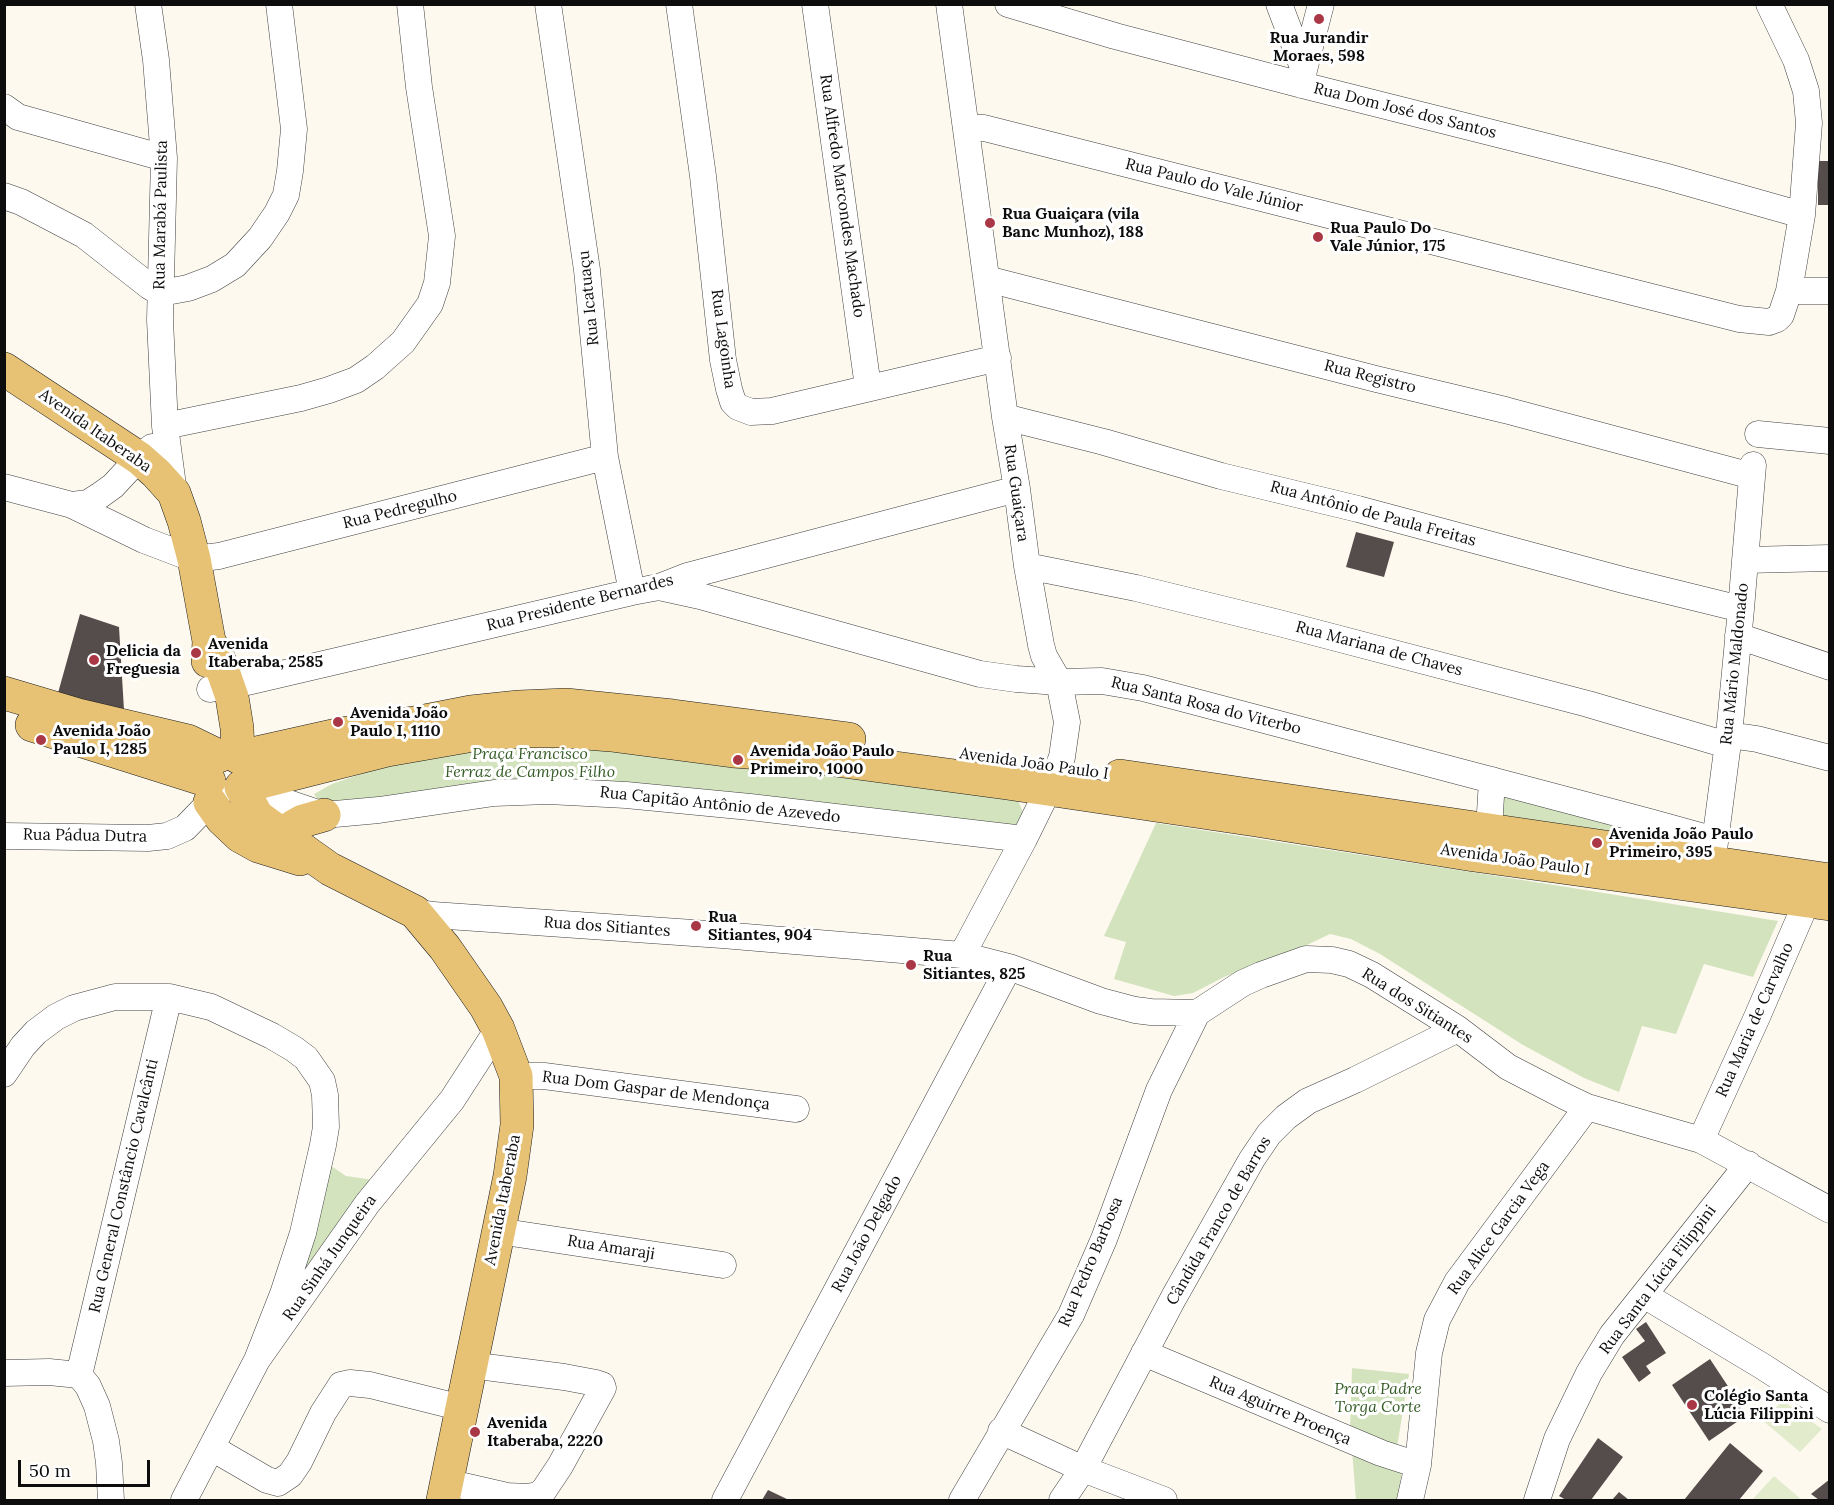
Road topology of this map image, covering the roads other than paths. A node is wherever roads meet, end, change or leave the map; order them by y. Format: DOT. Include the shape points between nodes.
graph roads {
  1 [pos="148,4"];
  2 [pos="279,4"];
  3 [pos="410,4"];
  4 [pos="548,4"];
  5 [pos="679,4"];
  6 [pos="815,4"];
  7 [pos="949,4"];
  8 [pos="1008,4"];
  9 [pos="1279,4"];
  10 [pos="1321,4"];
  11 [pos="1769,4"];
  12 [pos="1303,78"];
  13 [pos="4,107"];
  14 [pos="966,127"];
  15 [pos="164,158"];
  16 [pos="4,196"];
  17 [pos="1802,215"];
  18 [pos="987,279"];
  19 [pos="1789,291"];
  20 [pos="1830,291"];
  21 [pos="161,293"];
  22 [pos="998,358"];
  23 [pos="4,369"];
  24 [pos="868,387"];
  25 [pos="1005,417"];
  26 [pos="165,426"];
  27 [pos="1758,434"];
  28 [pos="1820,440"];
  29 [pos="605,457"];
  30 [pos="138,458"];
  31 [pos="1752,470"];
  32 [pos="113,486"];
  33 [pos="4,487"];
  34 [pos="1017,489"];
  35 [pos="174,493"];
  36 [pos="72,505"];
  37 [pos="119,528"];
  38 [pos="1830,558"];
  39 [pos="194,559"];
  40 [pos="1745,560"];
  41 [pos="1027,566"];
  42 [pos="659,587"];
  43 [pos="632,591"];
  44 [pos="1741,609"];
  45 [pos="1738,636"];
  46 [pos="1830,667"];
  47 [pos="1059,682"];
  48 [pos="219,687"];
  49 [pos="4,693"];
  50 [pos="4,716"];
  51 [pos="1728,740"];
  52 [pos="1830,758"];
  53 [pos="1053,778"];
  54 [pos="223,779"];
  55 [pos="1492,780"];
  56 [pos="324,815"];
  57 [pos="1489,829"];
  58 [pos="4,836"];
  59 [pos="1024,838"];
  60 [pos="293,842"];
  61 [pos="1713,852"];
  62 [pos="330,869"];
  63 [pos="1634,877"];
  64 [pos="1822,895"];
  65 [pos="415,912"];
  66 [pos="962,955"];
  67 [pos="1009,967"];
  68 [pos="169,997"];
  69 [pos="1197,1013"];
  70 [pos="498,1029"];
  71 [pos="1458,1029"];
  72 [pos="4,1074"];
  73 [pos="516,1076"];
  74 [pos="1587,1107"];
  75 [pos="796,1109"];
  76 [pos="1701,1140"];
  77 [pos="1748,1164"];
  78 [pos="1830,1210"];
  79 [pos="498,1232"];
  80 [pos="723,1265"];
  81 [pos="1644,1295"];
  82 [pos="1144,1353"];
  83 [pos="257,1360"];
  84 [pos="470,1365"];
  85 [pos="4,1373"];
  86 [pos="79,1375"];
  87 [pos="462,1408"];
  88 [pos="1830,1410"];
  89 [pos="1001,1431"];
  90 [pos="212,1448"];
  91 [pos="1418,1465"];
  92 [pos="1083,1469"];
  93 [pos="445,1491"];
  94 [pos="111,1500"];
  95 [pos="184,1500"];
  96 [pos="724,1500"];
  97 [pos="962,1500"];
  98 [pos="1062,1500"];
  99 [pos="1164,1500"];
  100 [pos="1410,1500"];
  101 [pos="1537,1500"];
  1 -- 15 [label="street, Rua Marabá Paulista"];
  2 -- 21 [label="street" via="294,129 286,195 260,238 235,265 212,279"];
  3 -- 26 [label="street" via="442,236 430,304 403,342 356,380 301,398"];
  4 -- 29 [label="street, Rua Icatuaçu" via="586,270"];
  5 -- 24 [label="street, Rua Lagoinha" via="723,360 733,402 742,409 760,412"];
  6 -- 24 [label="street, Rua Alfredo Marcondes Machado"];
  7 -- 14 [label="street, Rua Guaiçara"];
  8 -- 12 [label="street, Rua Dom José dos Santos" via="1115,36"];
  9 -- 12 [label="street"];
  10 -- 12 [label="street"];
  11 -- 17 [label="street" via="1806,91 1809,123"];
  12 -- 17 [label="street, Rua Dom José dos Santos"];
  13 -- 15 [label="street" via="18,117"];
  14 -- 18 [label="street, Rua Guaiçara"];
  14 -- 19 [label="street, Rua Paulo do Vale Júnior" via="984,128 1739,320 1777,319"];
  15 -- 21 [label="street, Rua Marabá Paulista"];
  16 -- 21 [label="street" via="84,235"];
  17 -- 19 [label="street"];
  18 -- 22 [label="street, Rua Guaiçara"];
  18 -- 31 [label="street, Rua Registro"];
  19 -- 20 [label="street"];
  21 -- 26 [label="street, Rua Marabá Paulista"];
  22 -- 24 [label="street, Rua Lagoinha"];
  22 -- 25 [label="street, Rua Guaiçara"];
  23 -- 30 [label="main road, Avenida Itaberaba"];
  25 -- 34 [label="street, Rua Guaiçara"];
  25 -- 44 [label="street, Rua Antônio de Paula Freitas"];
  26 -- 30 [label="street" via="150,449"];
  26 -- 35 [label="street, Rua Marabá Paulista"];
  27 -- 28 [label="street"];
  29 -- 39 [label="street, Rua Pedregulho" via="219,556"];
  29 -- 43 [label="street, Rua Icatuaçu"];
  30 -- 32 [label="street"];
  30 -- 35 [label="main road, Avenida Itaberaba"];
  31 -- 40 [label="street, Rua Mário Maldonado"];
  32 -- 36 [label="street" via="88,503"];
  32 -- 37 [label="street" via="111,509"];
  33 -- 36 [label="street"];
  34 -- 41 [label="street, Rua Guaiçara"];
  34 -- 42 [label="street, Rua Presidente Bernardes" via="687,576"];
  35 -- 39 [label="main road, Avenida Itaberaba"];
  36 -- 37 [label="street"];
  37 -- 39 [label="street"];
  38 -- 40 [label="street"];
  39 -- 48 [label="main road, Avenida Itaberaba"];
  40 -- 44 [label="street, Rua Mário Maldonado"];
  41 -- 47 [label="street, Rua Guaiçara" via="1044,656"];
  41 -- 51 [label="street, Rua Mariana de Chaves" via="1291,626"];
  42 -- 43 [label="street, Rua Presidente Bernardes"];
  42 -- 47 [label="street, Rua Santa Rosa do Viterbo" via="980,674"];
  43 -- 48 [label="street, Rua Presidente Bernardes"];
  44 -- 45 [label="street, Rua Mário Maldonado"];
  45 -- 46 [label="street"];
  45 -- 51 [label="street, Rua Mário Maldonado"];
  47 -- 53 [label="street, Rua Guaiçara" via="1066,738"];
  47 -- 55 [label="street, Rua Santa Rosa do Viterbo" via="1102,681 1143,688"];
  48 -- 54 [label="main road, Avenida Itaberaba"];
  49 -- 54 [label="main road" via="188,741"];
  50 -- 54 [label="main road"];
  51 -- 52 [label="street, Rua Mariana de Chaves" via="1757,739"];
  51 -- 61 [label="street, Rua Mário Maldonado"];
  53 -- 54 [label="main road, Avenida João Paulo I" via="539,731 473,735"];
  53 -- 57 [label="main road, Avenida João Paulo I"];
  53 -- 59 [label="street, Rua Guaiçara"];
  53 -- 63 [label="main road, Avenida João Paulo I" via="1256,820"];
  54 -- 56 [label="street, Rua Capitão Antônio de Azevedo"];
  54 -- 58 [label="street, Rua Pádua Dutra" via="185,828 167,836"];
  54 -- 60 [label="main road, Avenida Itaberaba" via="257,816"];
  54 -- 62 [label="main road, Avenida Itaberaba" via="222,819 240,836 258,846"];
  55 -- 57 [label="street"];
  55 -- 61 [label="street, Rua Santa Rosa do Viterbo"];
  56 -- 59 [label="street, Rua Capitão Antônio de Azevedo" via="494,793 548,791 750,807"];
  56 -- 60 [label="main road" via="294,826"];
  57 -- 61 [label="main road, Avenida João Paulo I"];
  59 -- 66 [label="street, Rua Guaiçara"];
  60 -- 62 [label="main road, Avenida Itaberaba"];
  61 -- 63 [label="main road" via="1709,869 1702,872 1658,868"];
  61 -- 64 [label="main road, Avenida João Paulo I"];
  62 -- 65 [label="main road, Avenida Itaberaba"];
  63 -- 64 [label="main road, Avenida João Paulo I"];
  64 -- 76 [label="street, Rua Maria de Carvalho" via="1757,1017"];
  65 -- 66 [label="street, Rua dos Sitiantes"];
  65 -- 70 [label="main road, Avenida Itaberaba" via="445,948"];
  66 -- 67 [label="street, Rua dos Sitiantes"];
  67 -- 69 [label="street, Rua dos Sitiantes" via="1135,1010"];
  67 -- 96 [label="street, Rua João Delgado"];
  68 -- 72 [label="street" via="115,997 74,1008 36,1032"];
  68 -- 83 [label="street" via="211,1007 294,1049 306,1058 322,1081 326,1127 303,1233"];
  68 -- 86 [label="street, Rua General Constâncio Cavalcânti"];
  69 -- 71 [label="street, Rua dos Sitiantes" via="1261,975 1306,959 1332,960 1372,975"];
  69 -- 89 [label="street, Rua Pedro Barbosa" via="1159,1090 1104,1239 1071,1315"];
  70 -- 73 [label="main road, Avenida Itaberaba"];
  70 -- 83 [label="street, Rua Sinhá Junqueira" via="452,1100 367,1204"];
  71 -- 74 [label="street, Rua dos Sitiantes" via="1508,1067"];
  71 -- 82 [label="street, Cândida Franco de Barros" via="1308,1101 1269,1134"];
  73 -- 75 [label="street, Rua Dom Gaspar de Mendonça" via="544,1076"];
  73 -- 79 [label="main road, Avenida Itaberaba" via="514,1151"];
  74 -- 76 [label="street, Rua dos Sitiantes"];
  74 -- 91 [label="street, Rua Alice Garcia Vega" via="1457,1282 1437,1320"];
  76 -- 77 [label="street, Rua dos Sitiantes"];
  77 -- 78 [label="street, Rua dos Sitiantes"];
  77 -- 81 [label="street, Rua Santa Lúcia Filippini"];
  79 -- 80 [label="street, Rua Amaraji"];
  79 -- 84 [label="main road, Avenida Itaberaba"];
  81 -- 88 [label="street"];
  81 -- 101 [label="street, Rua Santa Lúcia Filippini" via="1589,1372 1557,1439"];
  82 -- 91 [label="street, Rua Aguirre Proença"];
  82 -- 92 [label="street, Cândida Franco de Barros"];
  83 -- 90 [label="street, Rua Sinhá Junqueira"];
  84 -- 87 [label="main road, Avenida Itaberaba"];
  84 -- 93 [label="street" via="564,1377 601,1384 603,1388 560,1466 538,1495"];
  85 -- 86 [label="street"];
  86 -- 94 [label="street" via="97,1406 109,1463"];
  87 -- 90 [label="street" via="370,1385 341,1385 299,1462 278,1483"];
  87 -- 93 [label="main road, Avenida Itaberaba"];
  89 -- 92 [label="street"];
  89 -- 97 [label="street, Rua Pedro Barbosa"];
  90 -- 95 [label="street, Rua Sinhá Junqueira"];
  91 -- 100 [label="street, Rua Alice Garcia Vega"];
  92 -- 98 [label="street, Cândida Franco de Barros"];
  92 -- 99 [label="street"];
}
